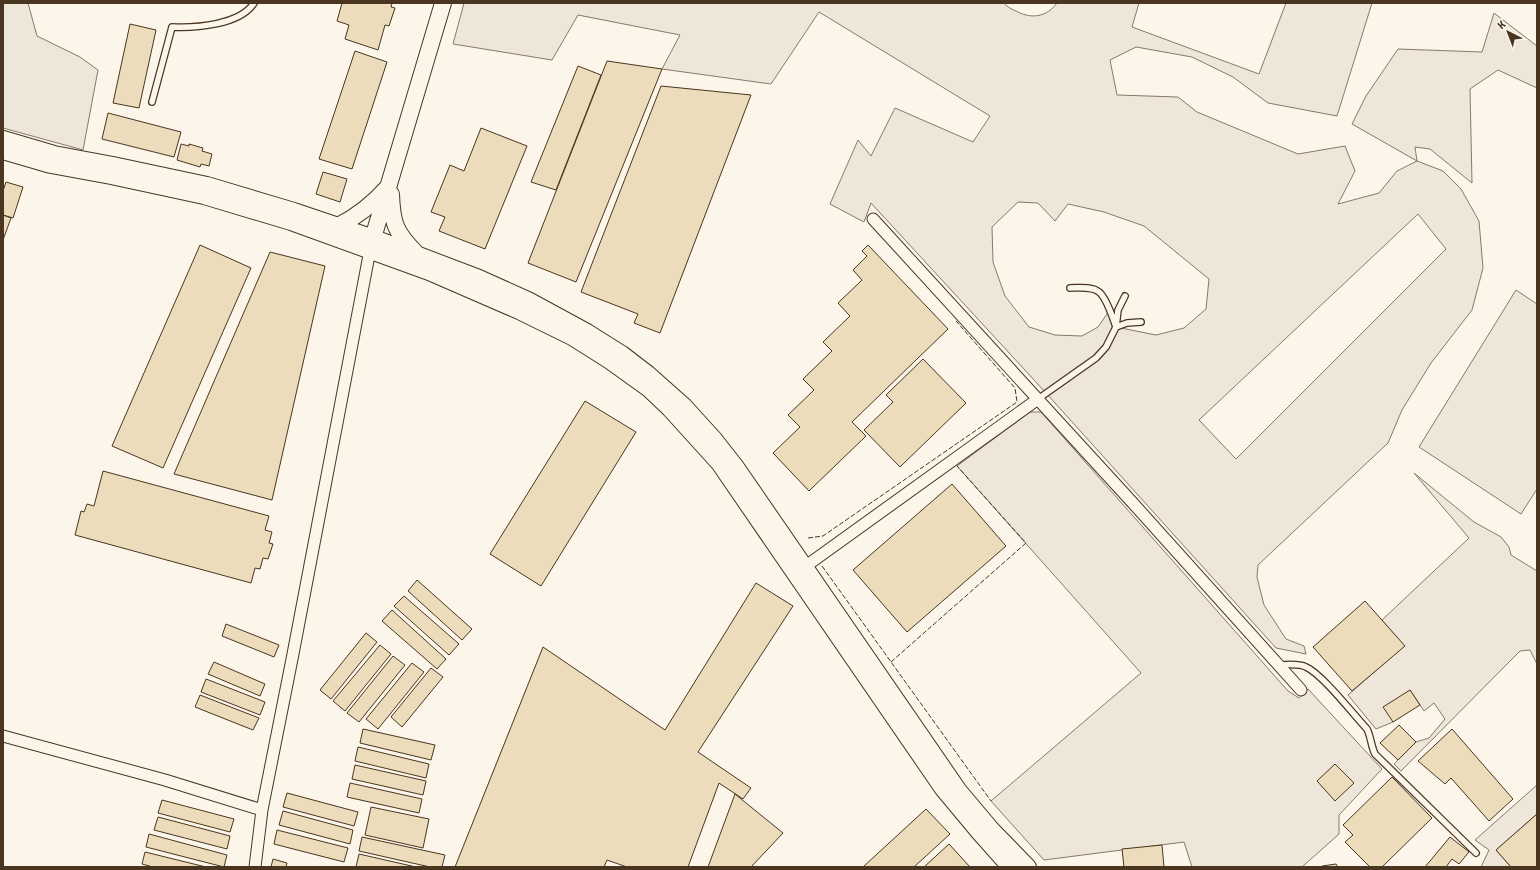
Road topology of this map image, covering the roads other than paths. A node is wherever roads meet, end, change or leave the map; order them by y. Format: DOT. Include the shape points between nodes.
graph roads {
  1 [pos="254,3"];
  2 [pos="443,3"];
  3 [pos="152,102"];
  4 [pos="3,139"];
  5 [pos="3,151"];
  6 [pos="390,185"];
  7 [pos="873,218"];
  8 [pos="338,226"];
  9 [pos="372,244"];
  10 [pos="417,254"];
  11 [pos="1070,288"];
  12 [pos="1125,296"];
  13 [pos="1141,322"];
  14 [pos="1116,326"];
  15 [pos="1038,399"];
  16 [pos="800,570"];
  17 [pos="1278,664"];
  18 [pos="1301,690"];
  19 [pos="3,736"];
  20 [pos="262,810"];
  21 [pos="1476,853"];
  22 [pos="255,867"];
  23 [pos="1010,867"];
  24 [pos="1028,867"];
  1 -- 3 [label="lane" via="249,10 238,16 213,24 172,27"];
  2 -- 6 [label="main road"];
  4 -- 8 [label="main road" via="54,154 207,185 294,210"];
  5 -- 9 [label="main road" via="51,165 204,196"];
  6 -- 8 [label="main road" via="370,206"];
  6 -- 9 [label="main road"];
  6 -- 10 [label="main road" via="394,225"];
  7 -- 15 [label="street"];
  8 -- 9 [label="main road"];
  9 -- 10 [label="main road"];
  9 -- 16 [label="main road" via="532,317 588,346 631,375 670,409 708,449"];
  9 -- 20 [label="street"];
  10 -- 16 [label="main road" via="528,300 587,332 648,374 684,406 736,467"];
  11 -- 14 [label="lane" via="1098,291"];
  12 -- 14 [label="lane" via="1118,310"];
  13 -- 14 [label="lane"];
  14 -- 15 [label="lane" via="1106,347 1096,358"];
  15 -- 16 [label="street"];
  15 -- 17 [label="street"];
  16 -- 23 [label="main road" via="943,789"];
  16 -- 24 [label="main road" via="959,791"];
  17 -- 18 [label="street"];
  17 -- 21 [label="lane" via="1305,667 1317,674 1367,729 1375,754"];
  19 -- 20 [label="street" via="165,780"];
  20 -- 22 [label="street"];
}
